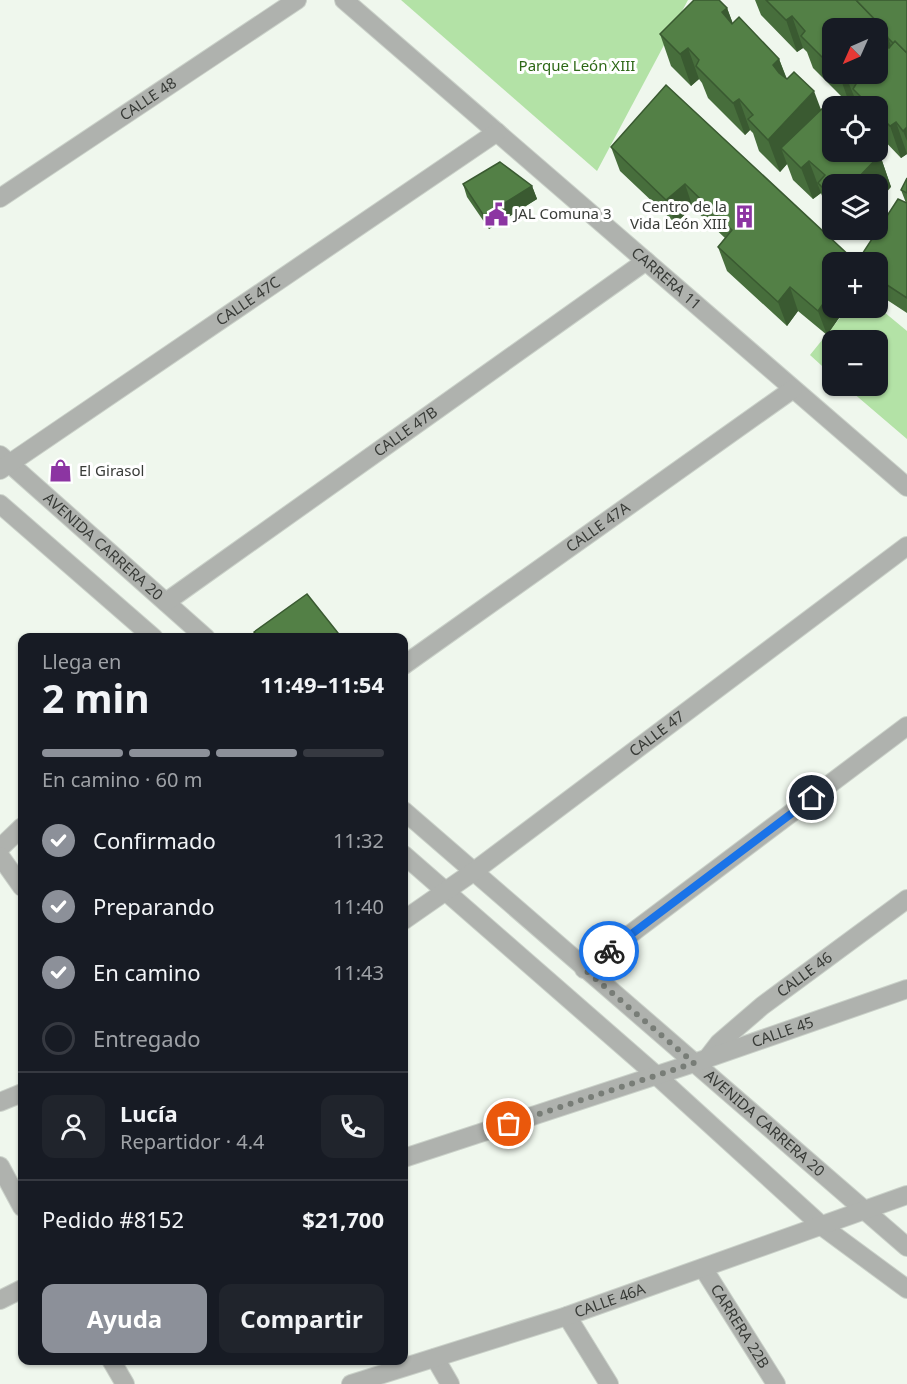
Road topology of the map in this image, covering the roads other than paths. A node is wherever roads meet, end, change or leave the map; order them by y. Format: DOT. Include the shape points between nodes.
graph roads {
  1 [pos="297,0"];
  2 [pos="344,0"];
  3 [pos="497,132"];
  4 [pos="0,198"];
  5 [pos="646,261"];
  6 [pos="794,389"];
  7 [pos="3,463"];
  8 [pos="907,487"];
  9 [pos="0,504"];
  10 [pos="907,546"];
  11 [pos="166,602"];
  12 [pos="148,633"];
  13 [pos="200,633"];
  14 [pos="408,662"];
  15 [pos="907,726"];
  16 [pos="408,815"];
  17 [pos="18,831"];
  18 [pos="0,848"];
  19 [pos="0,856"];
  20 [pos="408,859"];
  21 [pos="473,872"];
  22 [pos="18,881"];
  23 [pos="446,892"];
  24 [pos="907,899"];
  25 [pos="408,917"];
  26 [pos="584,969"];
  27 [pos="907,989"];
  28 [pos="701,1060"];
  29 [pos="657,1075"];
  30 [pos="18,1095"];
  31 [pos="0,1102"];
  32 [pos="408,1157"];
  33 [pos="0,1166"];
  34 [pos="907,1195"];
  35 [pos="18,1200"];
  36 [pos="864,1208"];
  37 [pos="823,1227"];
  38 [pos="907,1247"];
  39 [pos="703,1269"];
  40 [pos="907,1289"];
  41 [pos="18,1291"];
  42 [pos="0,1300"];
  43 [pos="567,1316"];
  44 [pos="435,1358"];
  45 [pos="114,1365"];
  46 [pos="125,1384"];
  47 [pos="351,1384"];
  48 [pos="450,1384"];
  49 [pos="609,1384"];
  50 [pos="776,1384"];
  1 -- 4 [label="street, CALLE 48"];
  2 -- 3 [label="street, CARRERA 11"];
  3 -- 5 [label="street, CARRERA 11"];
  3 -- 7 [label="street, CALLE 47C"];
  5 -- 6 [label="street, CARRERA 11"];
  5 -- 11 [label="street, CALLE 47B"];
  6 -- 8 [label="street, CARRERA 11"];
  6 -- 14 [label="street, CALLE 47A"];
  7 -- 11 [label="street, AVENIDA CARRERA 20"];
  9 -- 12 [label="street"];
  10 -- 21 [label="street, CALLE 47"];
  11 -- 13 [label="street, AVENIDA CARRERA 20"];
  15 -- 26 [label="street"];
  16 -- 21 [label="street, AVENIDA CARRERA 20"];
  17 -- 18 [label="street"];
  19 -- 22 [label="street"];
  20 -- 23 [label="street"];
  21 -- 23 [label="street, CALLE 47"];
  21 -- 26 [label="street, AVENIDA CARRERA 20"];
  23 -- 25 [label="street, CALLE 47"];
  23 -- 29 [label="street"];
  24 -- 28 [label="street, CALLE 46" via="762,1006"];
  26 -- 28 [label="street, AVENIDA CARRERA 20"];
  27 -- 28 [label="street, CALLE 45"];
  28 -- 29 [label="street, CALLE 45"];
  28 -- 36 [label="street, AVENIDA CARRERA 20"];
  29 -- 32 [label="street, CALLE 45"];
  29 -- 37 [label="street"];
  30 -- 31 [label="street"];
  33 -- 35 [label="street"];
  34 -- 36 [label="street, CALLE 46A"];
  36 -- 37 [label="street, CALLE 46A"];
  36 -- 38 [label="street, AVENIDA CARRERA 20"];
  37 -- 39 [label="street, CALLE 46A"];
  37 -- 40 [label="street"];
  39 -- 43 [label="street, CALLE 46A"];
  39 -- 50 [label="street, CARRERA 22B"];
  41 -- 42 [label="street"];
  43 -- 44 [label="street, CALLE 46A"];
  43 -- 49 [label="street"];
  44 -- 47 [label="street, CALLE 46A"];
  44 -- 48 [label="street"];
  45 -- 46 [label="street"];
}
